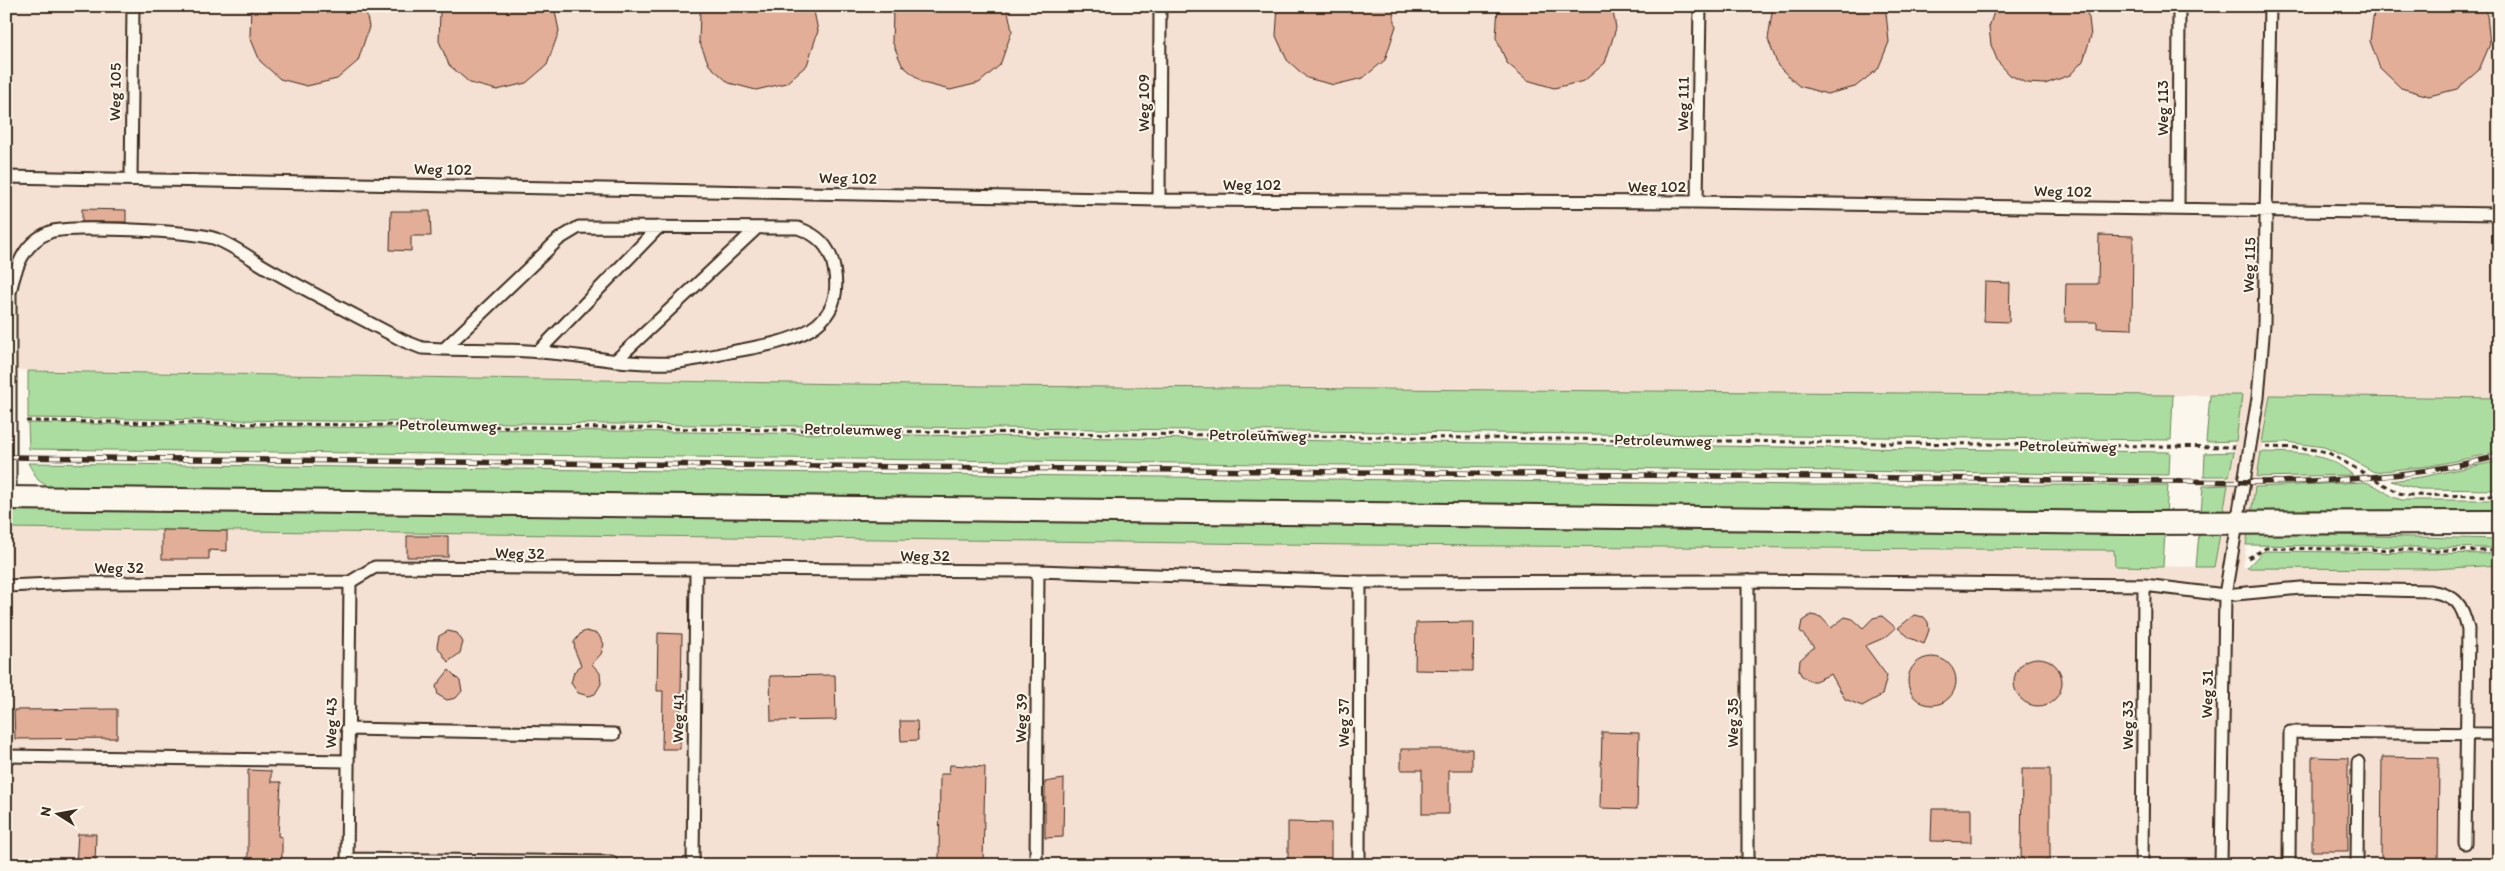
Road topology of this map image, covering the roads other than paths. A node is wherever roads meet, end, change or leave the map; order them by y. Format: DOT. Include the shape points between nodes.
graph roads {
  1 [pos="133,6"];
  2 [pos="1160,6"];
  3 [pos="1700,6"];
  4 [pos="2179,6"];
  5 [pos="2270,6"];
  6 [pos="6,177"];
  7 [pos="131,179"];
  8 [pos="1159,200"];
  9 [pos="1697,202"];
  10 [pos="2178,210"];
  11 [pos="2267,211"];
  12 [pos="2499,214"];
  13 [pos="659,227"];
  14 [pos="757,228"];
  15 [pos="444,350"];
  16 [pos="538,352"];
  17 [pos="615,361"];
  18 [pos="8,498"];
  19 [pos="2499,522"];
  20 [pos="2237,524"];
  21 [pos="696,571"];
  22 [pos="1038,571"];
  23 [pos="1748,581"];
  24 [pos="350,582"];
  25 [pos="1360,582"];
  26 [pos="2144,585"];
  27 [pos="6,586"];
  28 [pos="2225,595"];
  29 [pos="347,729"];
  30 [pos="614,734"];
  31 [pos="2467,734"];
  32 [pos="2499,734"];
  33 [pos="6,756"];
  34 [pos="347,761"];
  35 [pos="2358,762"];
  36 [pos="2465,843"];
  37 [pos="347,862"];
  38 [pos="611,862"];
  39 [pos="693,865"];
  40 [pos="1036,865"];
  41 [pos="1359,865"];
  42 [pos="1748,865"];
  43 [pos="2142,865"];
  44 [pos="2221,865"];
  45 [pos="2289,865"];
  46 [pos="2357,865"];
  1 -- 7 [label="lane, Weg 105"];
  2 -- 8 [label="lane, Weg 109"];
  3 -- 9 [label="lane, Weg 111"];
  4 -- 10 [label="lane, Weg 113"];
  5 -- 11 [label="lane, Weg 115"];
  6 -- 7 [label="lane, Weg 102"];
  7 -- 8 [label="lane, Weg 102"];
  8 -- 9 [label="lane, Weg 102"];
  9 -- 10 [label="lane, Weg 102"];
  10 -- 11 [label="lane, Weg 102"];
  11 -- 12 [label="lane, Weg 102"];
  11 -- 20 [label="lane, Weg 115" via="2258,398"];
  13 -- 14 [label="lane"];
  13 -- 15 [label="lane" via="590,226 570,231"];
  13 -- 16 [label="lane"];
  14 -- 17 [label="lane"];
  14 -- 17 [label="lane" via="798,228 813,233 824,243 836,279 832,305 818,324 795,339 671,363"];
  15 -- 16 [label="lane"];
  15 -- 18 [label="lane" via="422,348 404,341 216,239 196,234 145,231 68,229 51,232 27,249 13,277 9,311"];
  16 -- 17 [label="lane"];
  18 -- 20 [label="street"];
  19 -- 20 [label="street"];
  20 -- 28 [label="lane, Weg 31"];
  21 -- 22 [label="lane, Weg 32"];
  21 -- 24 [label="lane, Weg 32" via="375,568"];
  21 -- 39 [label="lane, Weg 41"];
  22 -- 25 [label="lane, Weg 32"];
  22 -- 40 [label="lane, Weg 39"];
  23 -- 25 [label="lane, Weg 32"];
  23 -- 26 [label="lane, Weg 32"];
  23 -- 42 [label="lane, Weg 35"];
  24 -- 27 [label="lane, Weg 32"];
  24 -- 29 [label="lane, Weg 43"];
  25 -- 41 [label="lane, Weg 37"];
  26 -- 28 [label="lane, Weg 32"];
  26 -- 43 [label="lane, Weg 33"];
  28 -- 31 [label="lane, Weg 32" via="2301,588 2448,593 2457,601 2468,629"];
  28 -- 44 [label="lane, Weg 31"];
  29 -- 30 [label="lane"];
  29 -- 34 [label="lane, Weg 43"];
  31 -- 32 [label="lane"];
  31 -- 36 [label="lane, Weg 32"];
  31 -- 45 [label="lane" via="2290,732"];
  33 -- 34 [label="lane"];
  34 -- 37 [label="lane, Weg 43"];
  35 -- 46 [label="lane"];
  37 -- 38 [label="lane"];
}
